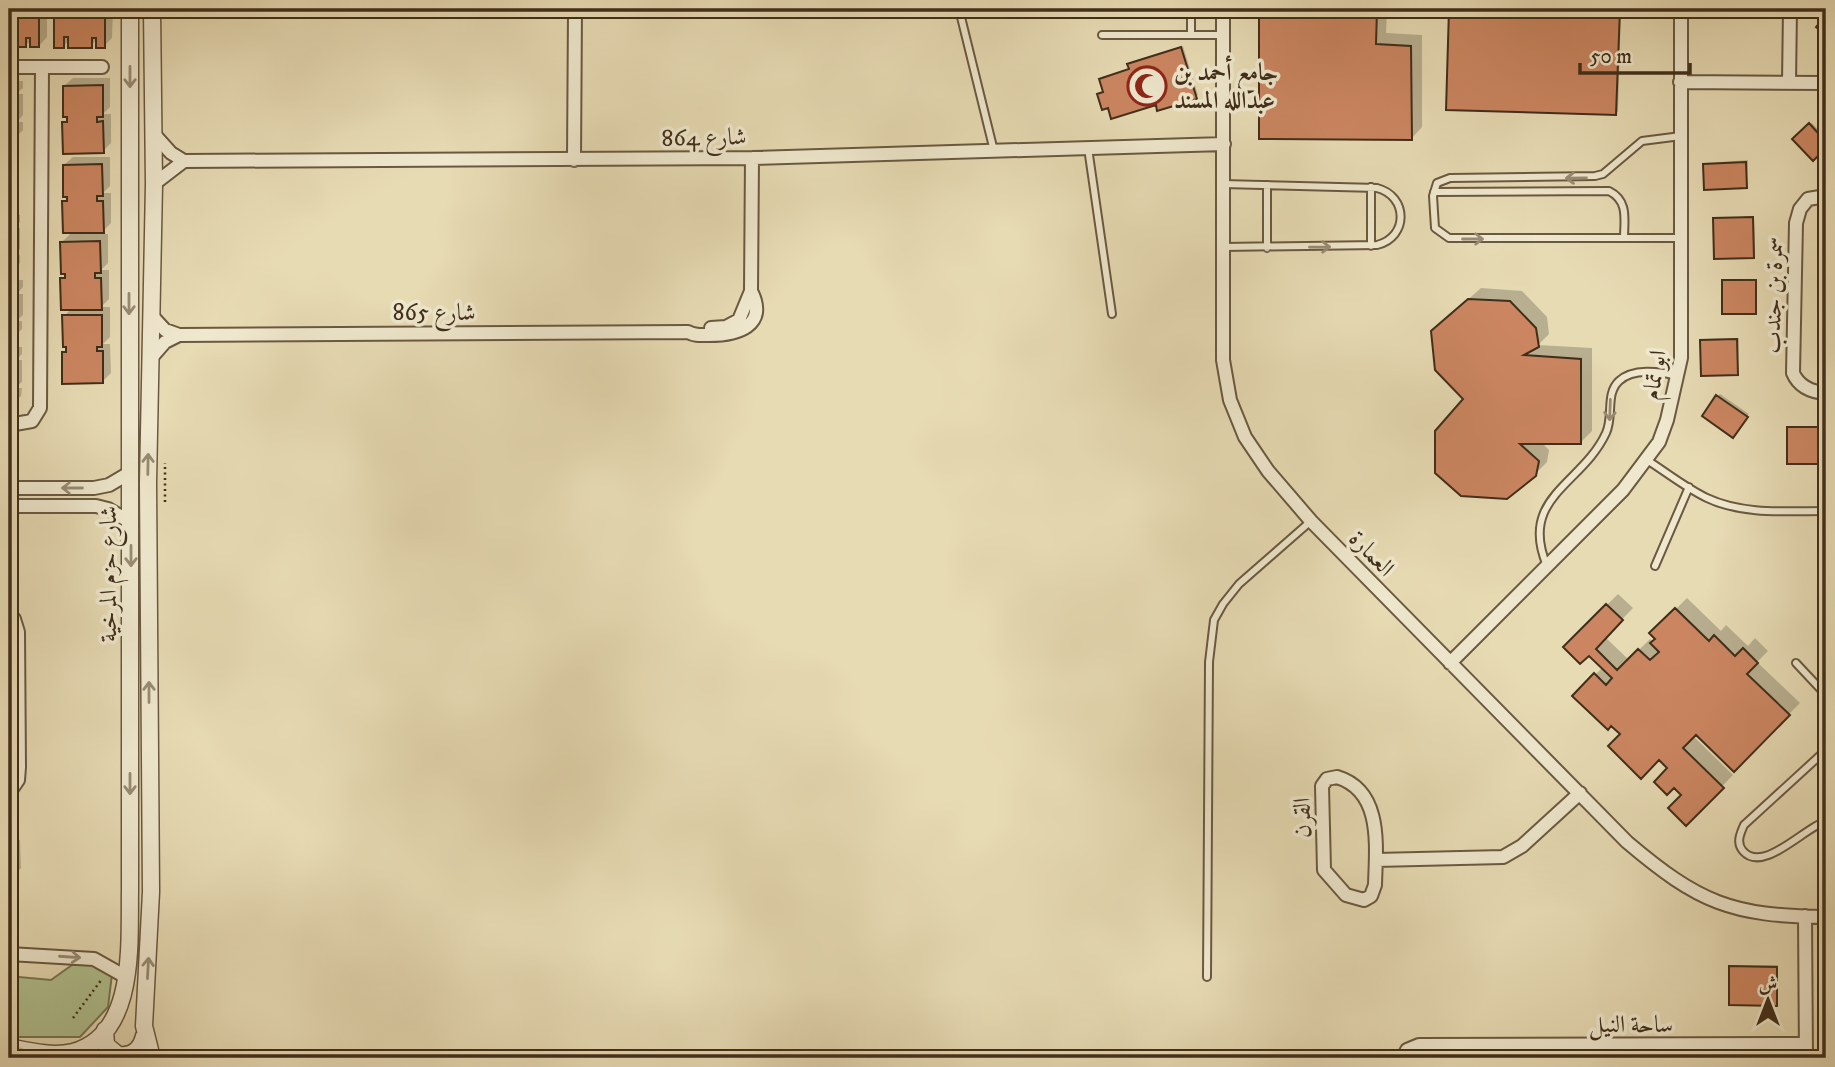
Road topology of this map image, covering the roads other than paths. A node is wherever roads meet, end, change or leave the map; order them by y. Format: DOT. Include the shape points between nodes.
graph roads {
  1 [pos="130,9"];
  2 [pos="152,9"];
  3 [pos="575,9"];
  4 [pos="959,9"];
  5 [pos="1191,9"];
  6 [pos="1223,9"];
  7 [pos="1681,9"];
  8 [pos="1790,9"];
  9 [pos="1102,35"];
  10 [pos="1191,35"];
  11 [pos="1223,35"];
  12 [pos="9,67"];
  13 [pos="42,67"];
  14 [pos="102,67"];
  15 [pos="1680,82"];
  16 [pos="1790,83"];
  17 [pos="1826,83"];
  18 [pos="153,133"];
  19 [pos="1681,136"];
  20 [pos="1224,144"];
  21 [pos="1088,148"];
  22 [pos="994,151"];
  23 [pos="752,158"];
  24 [pos="574,160"];
  25 [pos="184,161"];
  26 [pos="1603,174"];
  27 [pos="154,184"];
  28 [pos="1223,184"];
  29 [pos="1267,185"];
  30 [pos="1371,187"];
  31 [pos="1604,191"];
  32 [pos="1434,192"];
  33 [pos="1826,196"];
  34 [pos="1624,238"];
  35 [pos="1680,238"];
  36 [pos="1371,246"];
  37 [pos="1222,247"];
  38 [pos="1267,247"];
  39 [pos="1112,314"];
  40 [pos="152,316"];
  41 [pos="180,335"];
  42 [pos="150,358"];
  43 [pos="1678,376"];
  44 [pos="1826,393"];
  45 [pos="9,425"];
  46 [pos="1647,460"];
  47 [pos="131,472"];
  48 [pos="1689,487"];
  49 [pos="9,488"];
  50 [pos="9,506"];
  51 [pos="1826,511"];
  52 [pos="1311,520"];
  53 [pos="132,523"];
  54 [pos="1654,566"];
  55 [pos="1547,567"];
  56 [pos="9,615"];
  57 [pos="1450,663"];
  58 [pos="1796,663"];
  59 [pos="1826,695"];
  60 [pos="1826,750"];
  61 [pos="9,793"];
  62 [pos="1580,793"];
  63 [pos="1826,821"];
  64 [pos="1376,860"];
  65 [pos="1805,916"];
  66 [pos="1826,916"];
  67 [pos="9,954"];
  68 [pos="126,977"];
  69 [pos="1207,977"];
  70 [pos="105,1030"];
  71 [pos="144,1036"];
  72 [pos="1806,1044"];
  73 [pos="9,1047"];
  74 [pos="1457,1052"];
  75 [pos="9,1056"];
  76 [pos="19,1058"];
  77 [pos="152,1058"];
  78 [pos="1403,1058"];
  79 [pos="1806,1058"];
  1 -- 47 [label="street, شارع حزم المرخية, one-way"];
  2 -- 18 [label="street, شارع حزم المرخية"];
  3 -- 24 [label="street"];
  4 -- 22 [label="lane"];
  5 -- 10 [label="lane"];
  6 -- 11 [label="street, العمارة"];
  7 -- 15 [label="street, ابو تمام"];
  8 -- 16 [label="street"];
  9 -- 10 [label="lane"];
  10 -- 11 [label="lane"];
  11 -- 20 [label="street, العمارة"];
  12 -- 13 [label="street"];
  13 -- 14 [label="street"];
  13 -- 45 [label="street" via="40,408 32,421"];
  15 -- 16 [label="street"];
  15 -- 19 [label="street, ابو تمام"];
  16 -- 17 [label="street"];
  18 -- 25 [label="street"];
  18 -- 27 [label="street, شارع حزم المرخية"];
  19 -- 26 [label="lane" via="1642,141"];
  19 -- 35 [label="street, ابو تمام"];
  20 -- 21 [label="street, شارع 864"];
  20 -- 28 [label="street, العمارة"];
  21 -- 22 [label="street, شارع 864"];
  21 -- 39 [label="lane"];
  22 -- 23 [label="street, شارع 864"];
  23 -- 24 [label="street, شارع 864"];
  23 -- 41 [label="street, شارع 865" via="751,291 744,314 733,324 688,332"];
  24 -- 25 [label="street, شارع 864"];
  25 -- 27 [label="street"];
  26 -- 31 [label="lane"];
  26 -- 32 [label="lane, one-way" via="1584,178 1450,178 1440,181"];
  27 -- 40 [label="street, شارع حزم المرخية"];
  28 -- 29 [label="lane"];
  28 -- 37 [label="street, العمارة"];
  29 -- 30 [label="lane"];
  29 -- 38 [label="lane"];
  30 -- 36 [label="lane"];
  30 -- 36 [label="lane" via="1394,196 1401,219 1394,236"];
  31 -- 32 [label="lane"];
  31 -- 34 [label="lane" via="1622,203"];
  32 -- 34 [label="lane, one-way" via="1433,223 1449,239"];
  33 -- 44 [label="street, سمرة بن جندب" via="1808,199 1796,223 1793,373 1808,390"];
  34 -- 35 [label="lane"];
  35 -- 43 [label="street, ابو تمام"];
  38 -- 36 [label="lane, one-way"];
  37 -- 38 [label="lane"];
  37 -- 52 [label="street, العمارة" via="1223,359 1230,400 1255,455"];
  40 -- 41 [label="street" via="165,330"];
  40 -- 42 [label="street, شارع حزم المرخية"];
  41 -- 42 [label="street" via="165,342"];
  71 -- 42 [label="street, شارع حزم المرخية, one-way" via="151,892"];
  43 -- 46 [label="street, ابو تمام" via="1667,420"];
  43 -- 55 [label="lane, one-way" via="1645,372 1623,378 1614,388 1606,434 1542,516 1538,544"];
  46 -- 48 [label="lane"];
  46 -- 55 [label="street, ابو تمام"];
  47 -- 49 [label="street, one-way" via="94,488"];
  47 -- 53 [label="street, شارع حزم المرخية"];
  48 -- 51 [label="lane" via="1707,498 1743,508"];
  48 -- 54 [label="lane"];
  50 -- 53 [label="street" via="96,506"];
  52 -- 57 [label="street, العمارة"];
  52 -- 69 [label="lane" via="1240,584 1214,620 1209,662"];
  53 -- 68 [label="street, شارع حزم المرخية, one-way"];
  55 -- 57 [label="street, ابو تمام"];
  56 -- 61 [label="street" via="18,632 19,767 18,780"];
  57 -- 62 [label="street, العمارة"];
  58 -- 59 [label="lane"];
  60 -- 63 [label="lane" via="1744,825 1738,838 1742,850 1752,858 1766,858"];
  62 -- 64 [label="street" via="1522,846 1503,857"];
  62 -- 65 [label="street, العمارة" via="1627,842 1689,890 1726,907"];
  64 -- 64 [label="street, القرن" via="1371,806 1348,781 1327,779 1322,793 1324,870 1346,895 1364,900 1374,891"];
  65 -- 66 [label="street, العمارة"];
  65 -- 72 [label="street"];
  67 -- 68 [label="street, one-way" via="103,961"];
  68 -- 70 [label="street, شارع حزم المرخية" via="118,1007"];
  70 -- 71 [label="street" via="106,1045 118,1055 133,1054"];
  70 -- 73 [label="street, شارع حزم المرخية" via="72,1052 47,1054"];
  71 -- 77 [label="street, شارع حزم المرخية"];
  72 -- 74 [label="street, ساحة النيل"];
  72 -- 79 [label="street"];
  74 -- 78 [label="street, ساحة النيل" via="1413,1046"];
  75 -- 76 [label="highway"];
}
